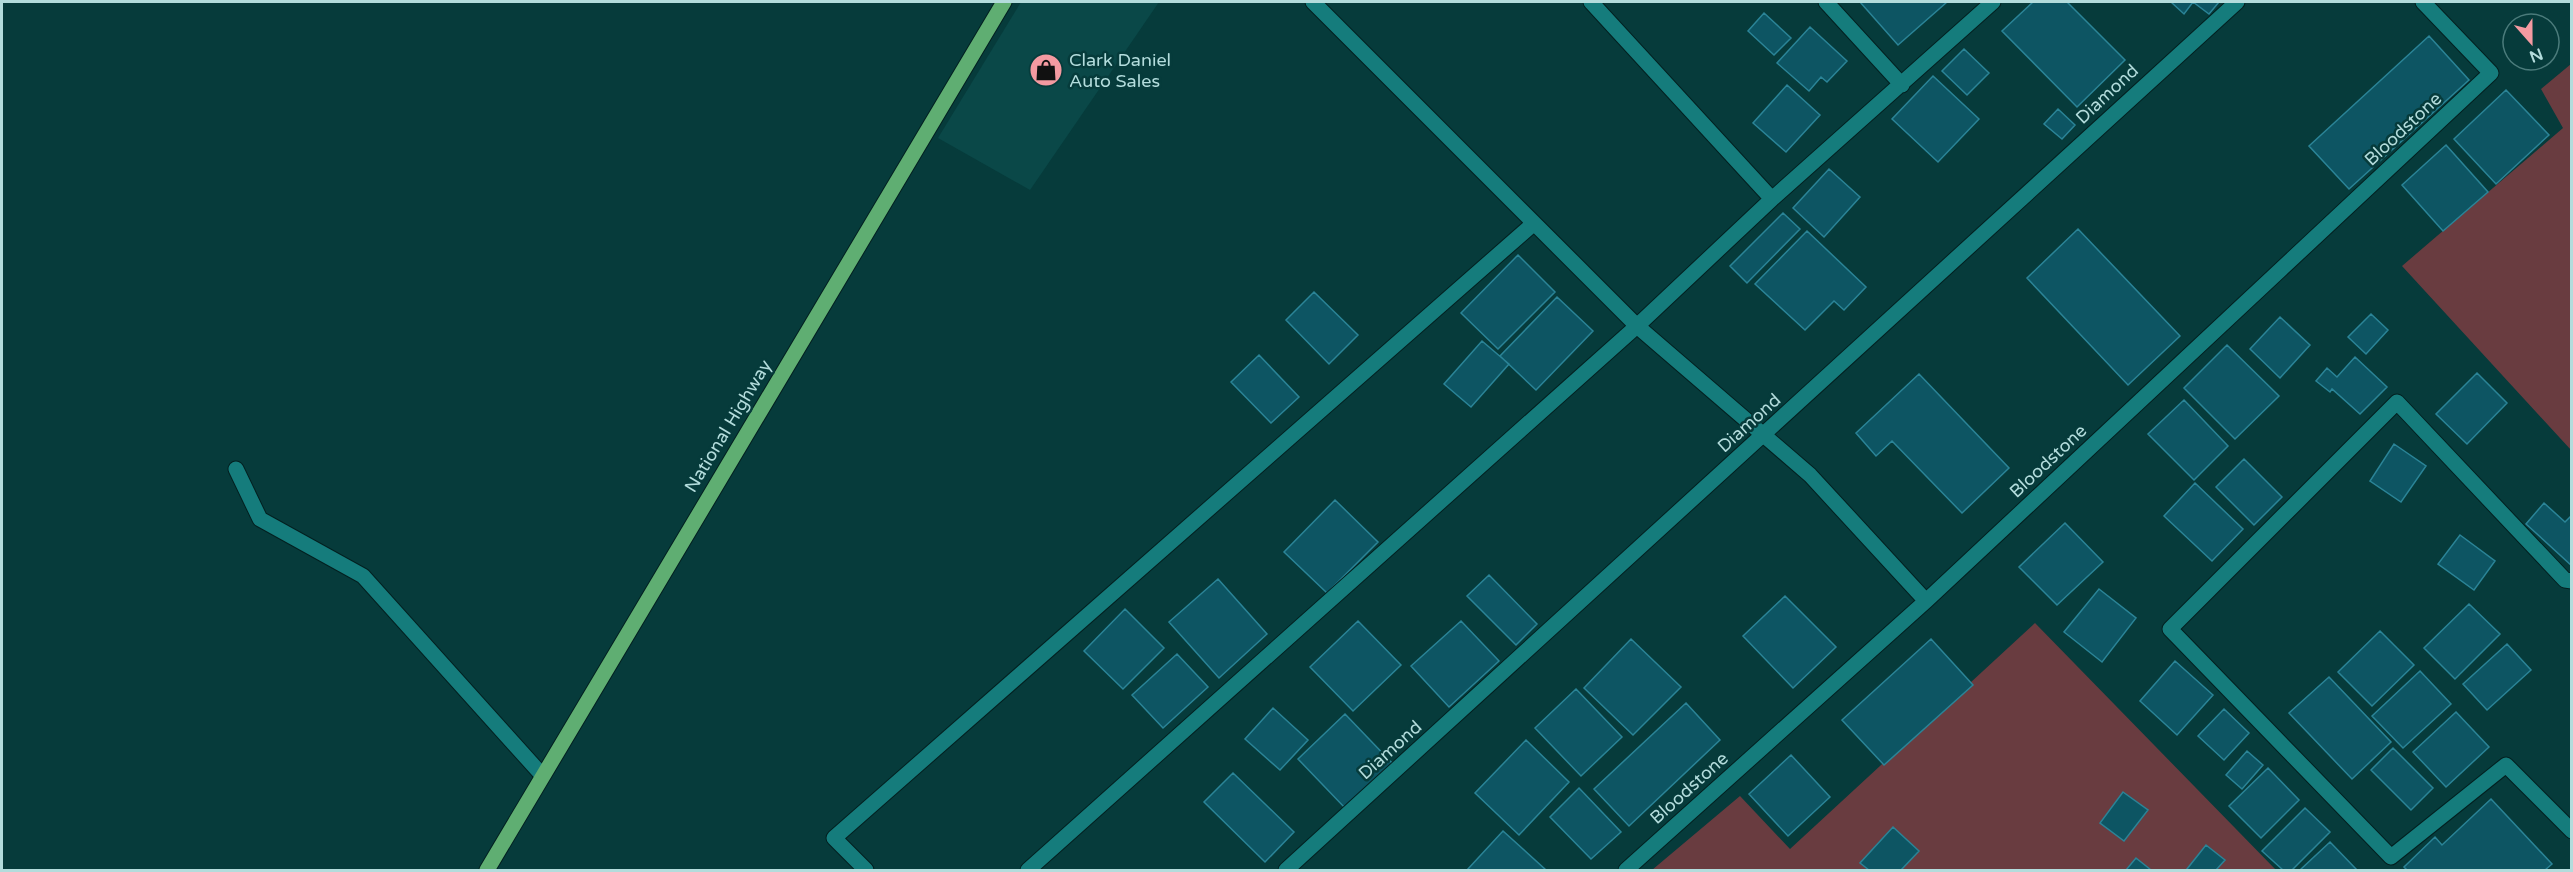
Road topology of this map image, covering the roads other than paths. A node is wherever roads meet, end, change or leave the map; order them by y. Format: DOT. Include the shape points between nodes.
graph roads {
  1 [pos="1004,2"];
  2 [pos="1313,2"];
  3 [pos="1591,2"];
  4 [pos="1826,2"];
  5 [pos="1993,2"];
  6 [pos="2237,2"];
  7 [pos="2423,2"];
  8 [pos="1902,84"];
  9 [pos="1772,199"];
  10 [pos="1533,224"];
  11 [pos="1637,326"];
  12 [pos="1764,436"];
  13 [pos="236,469"];
  14 [pos="2571,581"];
  15 [pos="1926,601"];
  16 [pos="542,776"];
  17 [pos="2571,831"];
  18 [pos="487,870"];
  19 [pos="866,870"];
  20 [pos="1028,870"];
  21 [pos="1286,870"];
  22 [pos="1626,870"];
  1 -- 16 [label="main road, National Highway"];
  2 -- 10 [label="street"];
  3 -- 9 [label="street"];
  4 -- 8 [label="street"];
  5 -- 8 [label="street"];
  6 -- 12 [label="street, Diamond"];
  7 -- 15 [label="street, Bloodstone" via="2491,73"];
  8 -- 9 [label="street"];
  9 -- 11 [label="street"];
  10 -- 11 [label="street"];
  10 -- 19 [label="street" via="834,838"];
  11 -- 12 [label="street"];
  11 -- 20 [label="street"];
  12 -- 15 [label="street" via="1810,475"];
  12 -- 21 [label="street, Diamond"];
  13 -- 16 [label="street" via="260,519 363,576"];
  14 -- 17 [label="street" via="2565,580 2397,402 2170,629 2391,857 2506,765"];
  15 -- 22 [label="street, Bloodstone"];
  16 -- 18 [label="main road, National Highway"];
}
